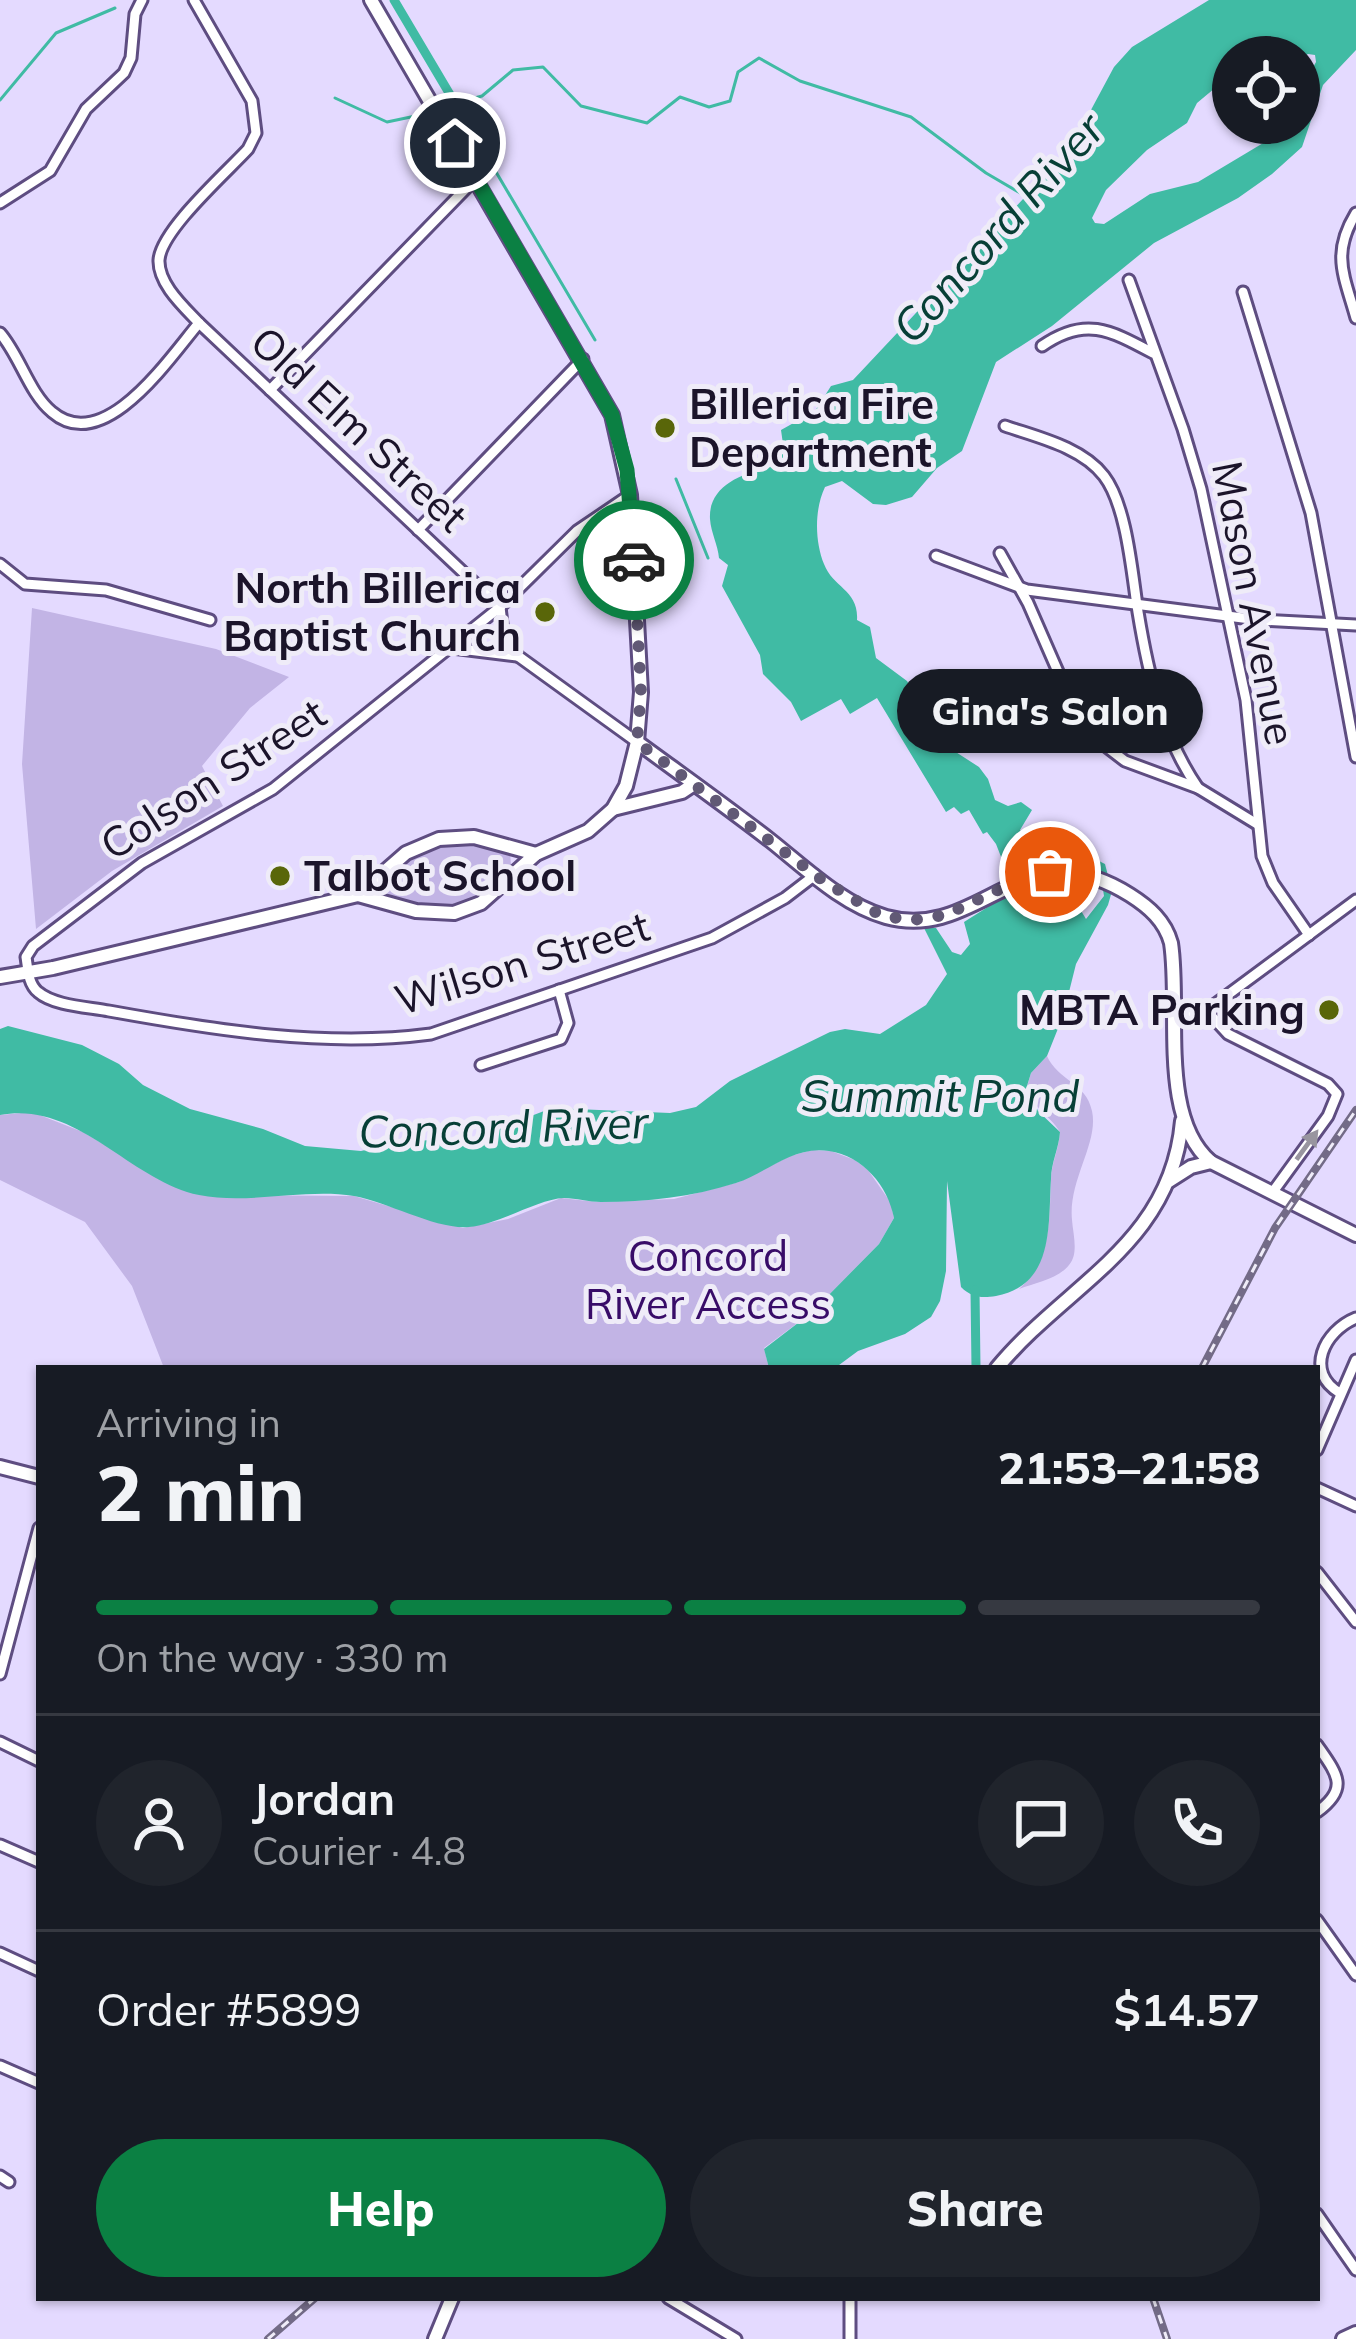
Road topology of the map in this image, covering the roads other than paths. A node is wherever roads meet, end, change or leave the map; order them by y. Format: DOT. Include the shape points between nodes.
graph roads {
  1 [pos="142,0"];
  2 [pos="194,0"];
  3 [pos="371,0"];
  4 [pos="476,178"];
  5 [pos="0,202"];
  6 [pos="1356,213"];
  7 [pos="1129,280"];
  8 [pos="1243,292"];
  9 [pos="1356,318"];
  10 [pos="199,323"];
  11 [pos="0,333"];
  12 [pos="1042,346"];
  13 [pos="1153,353"];
  14 [pos="583,359"];
  15 [pos="270,390"];
  16 [pos="1005,426"];
  17 [pos="630,495"];
  18 [pos="418,530"];
  19 [pos="1000,553"];
  20 [pos="936,556"];
  21 [pos="0,564"];
  22 [pos="1019,588"];
  23 [pos="1137,605"];
  24 [pos="500,608"];
  25 [pos="1227,616"];
  26 [pos="210,620"];
  27 [pos="1333,624"];
  28 [pos="1356,625"];
  29 [pos="452,648"];
  30 [pos="518,656"];
  31 [pos="637,742"];
  32 [pos="1356,757"];
  33 [pos="694,784"];
  34 [pos="1198,788"];
  35 [pos="613,809"];
  36 [pos="1257,824"];
  37 [pos="536,854"];
  38 [pos="815,875"];
  39 [pos="358,895"];
  40 [pos="1356,901"];
  41 [pos="1309,934"];
  42 [pos="28,974"];
  43 [pos="0,976"];
  44 [pos="559,991"];
  45 [pos="1206,1010"];
  46 [pos="1176,1012"];
  47 [pos="481,1064"];
  48 [pos="1182,1118"];
  49 [pos="1211,1162"];
  50 [pos="1164,1186"];
  51 [pos="1272,1193"];
  52 [pos="1356,1235"];
  53 [pos="1356,1318"];
  54 [pos="1356,1360"];
  55 [pos="1000,1365"];
  56 [pos="1320,1365"];
  57 [pos="1320,1365"];
  58 [pos="1340,1393"];
  59 [pos="1320,1443"];
  60 [pos="0,1466"];
  61 [pos="36,1476"];
  62 [pos="1320,1489"];
  63 [pos="1356,1506"];
  64 [pos="36,1539"];
  65 [pos="1320,1576"];
  66 [pos="1356,1622"];
  67 [pos="0,1674"];
  68 [pos="0,1742"];
  69 [pos="1320,1749"];
  70 [pos="36,1760"];
  71 [pos="1320,1810"];
  72 [pos="0,1845"];
  73 [pos="36,1861"];
  74 [pos="1320,1924"];
  75 [pos="0,1953"];
  76 [pos="36,1970"];
  77 [pos="1356,1975"];
  78 [pos="0,2066"];
  79 [pos="36,2082"];
  80 [pos="1320,2218"];
  81 [pos="1356,2270"];
  82 [pos="451,2301"];
  83 [pos="673,2301"];
  84 [pos="850,2301"];
  85 [pos="435,2339"];
  86 [pos="736,2339"];
  87 [pos="850,2339"];
  1 -- 5 [label="street" via="124,73 86,110 50,171"];
  2 -- 10 [label="street, Old Elm Street" via="256,116 248,149 161,252 171,292"];
  3 -- 4 [label="main road"];
  4 -- 14 [label="main road"];
  4 -- 15 [label="street"];
  6 -- 9 [label="street" via="1339,254"];
  7 -- 13 [label="street, Mason Avenue"];
  8 -- 27 [label="street" via="1311,513"];
  10 -- 11 [label="street" via="128,403 85,423 54,415"];
  10 -- 15 [label="street, Old Elm Street"];
  12 -- 13 [label="street" via="1090,327"];
  13 -- 25 [label="street, Mason Avenue" via="1198,478"];
  14 -- 17 [label="main road" via="618,430"];
  14 -- 18 [label="street"];
  15 -- 18 [label="street, Old Elm Street"];
  16 -- 23 [label="street" via="1070,451 1104,476"];
  17 -- 24 [label="street, Colson Street" via="577,531"];
  17 -- 31 [label="main road"];
  18 -- 24 [label="street, Old Elm Street"];
  19 -- 22 [label="street"];
  20 -- 22 [label="street"];
  21 -- 26 [label="street" via="25,584 106,590"];
  22 -- 23 [label="street"];
  22 -- 34 [label="street" via="1070,697 1104,746"];
  23 -- 25 [label="street"];
  23 -- 34 [label="street" via="1164,724"];
  24 -- 29 [label="street, Colson Street"];
  24 -- 30 [label="street, Old Elm Street"];
  25 -- 27 [label="street"];
  25 -- 36 [label="street, Mason Avenue" via="1249,722"];
  27 -- 28 [label="street"];
  27 -- 32 [label="street"];
  29 -- 30 [label="street"];
  29 -- 42 [label="street, Colson Street" via="273,789 115,882 33,946"];
  30 -- 31 [label="street"];
  31 -- 33 [label="main road"];
  31 -- 35 [label="main road"];
  33 -- 35 [label="main road"];
  33 -- 38 [label="main road"];
  34 -- 36 [label="street"];
  35 -- 37 [label="main road" via="584,835"];
  36 -- 41 [label="street, Mason Avenue" via="1270,877"];
  37 -- 39 [label="main road" via="474,837 439,839 406,853"];
  37 -- 39 [label="main road" via="481,903 454,913"];
  38 -- 44 [label="street, Wilson Street" via="718,935"];
  38 -- 46 [label="main road" via="871,911 904,920 950,914 1055,872 1106,883 1166,928"];
  39 -- 42 [label="main road"];
  40 -- 41 [label="street"];
  41 -- 45 [label="street"];
  42 -- 43 [label="main road"];
  42 -- 44 [label="street, Wilson Street" via="45,996 160,1020 393,1039"];
  44 -- 47 [label="street" via="568,1023 561,1039"];
  45 -- 46 [label="street"];
  51 -- 45 [label="street, one-way" via="1337,1094 1228,1034"];
  46 -- 48 [label="main road"];
  48 -- 49 [label="main road"];
  48 -- 50 [label="main road"];
  49 -- 50 [label="main road"];
  49 -- 51 [label="main road"];
  50 -- 55 [label="main road" via="1114,1261"];
  51 -- 52 [label="main road"];
  53 -- 56 [label="street" via="1327,1338"];
  54 -- 58 [label="street"];
  57 -- 58 [label="street"];
  58 -- 59 [label="street"];
  60 -- 61 [label="main road"];
  62 -- 63 [label="street"];
  64 -- 67 [label="street"];
  65 -- 66 [label="street"];
  68 -- 70 [label="street"];
  69 -- 71 [label="street" via="1338,1786"];
  72 -- 73 [label="street"];
  74 -- 77 [label="street"];
  75 -- 76 [label="street"];
  78 -- 79 [label="street"];
  80 -- 81 [label="street"];
  82 -- 85 [label="main road"];
  83 -- 86 [label="street"];
  84 -- 87 [label="street"];
}
